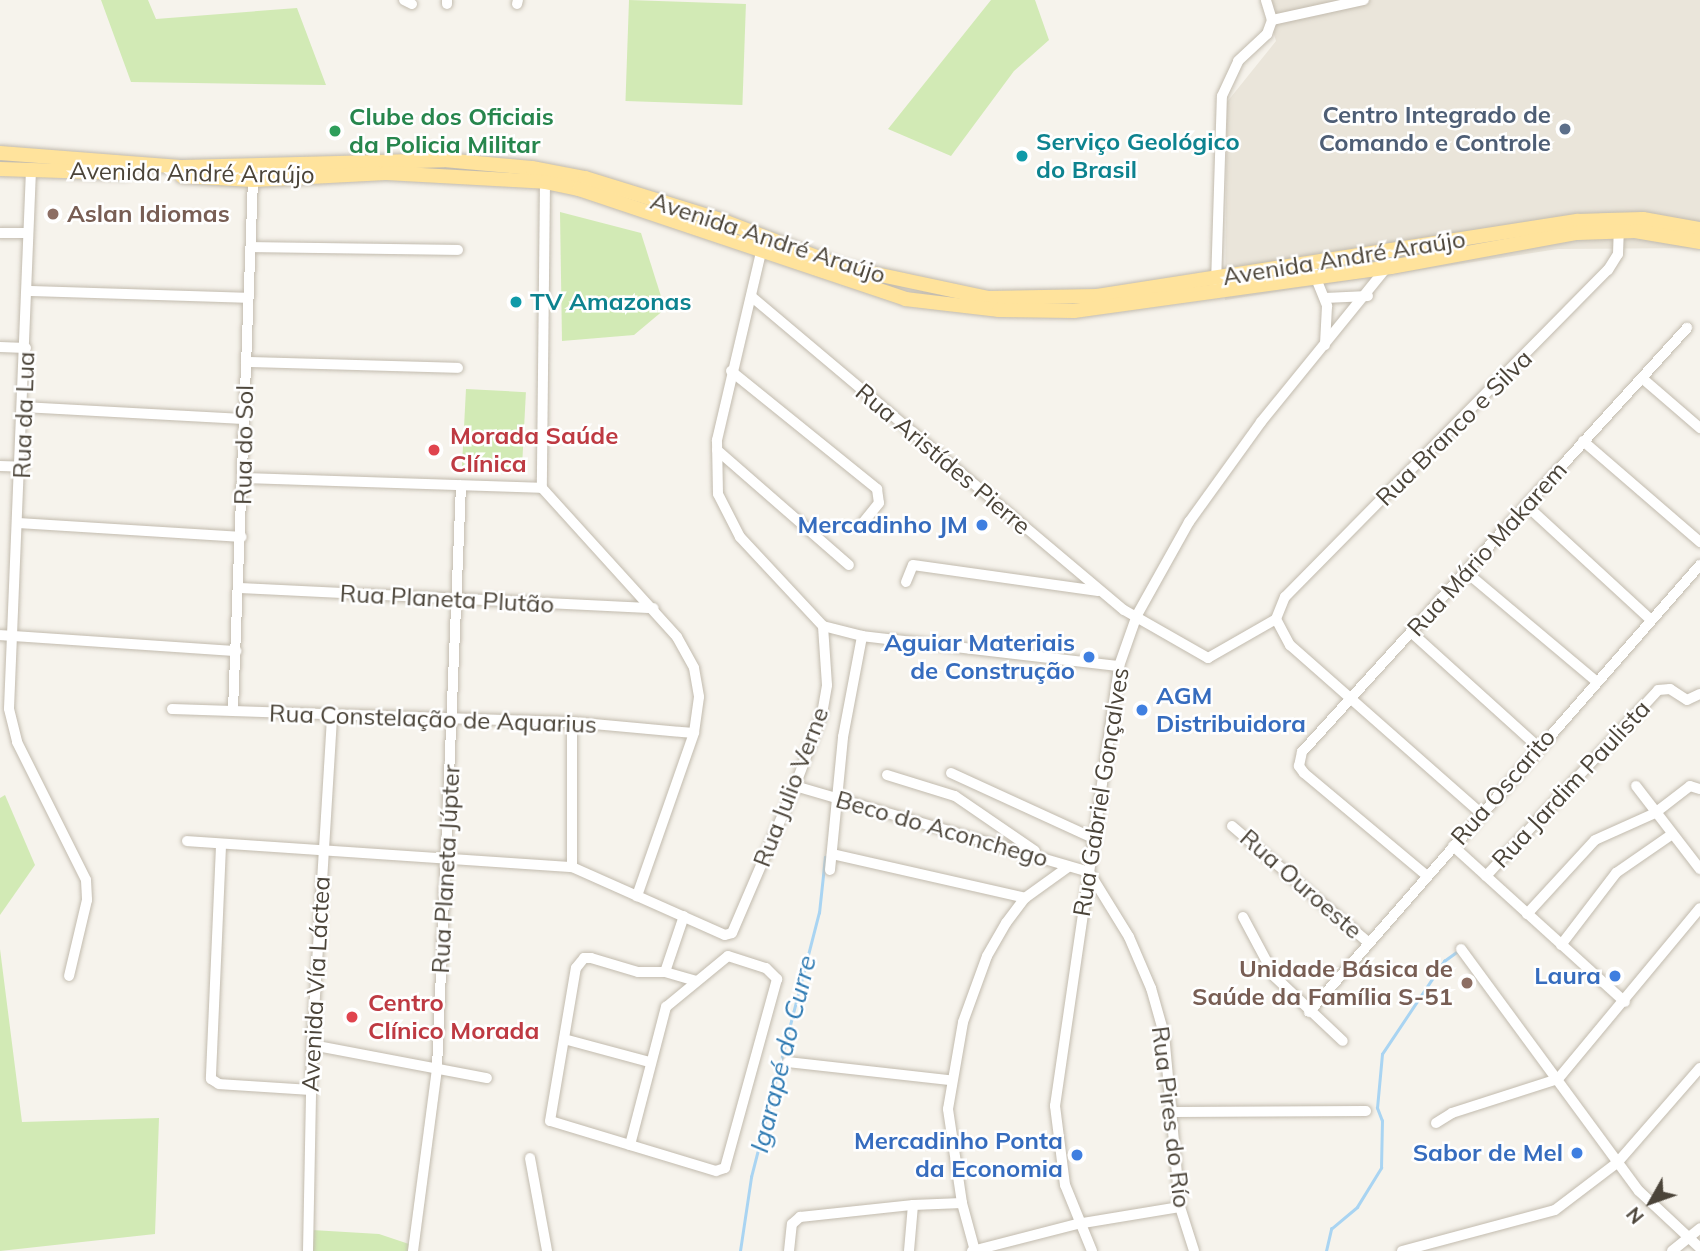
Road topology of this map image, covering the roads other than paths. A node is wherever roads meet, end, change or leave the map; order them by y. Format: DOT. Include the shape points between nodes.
graph roads {
  1 [pos="1266,0"];
  2 [pos="1364,0"];
  3 [pos="1272,20"];
  4 [pos="0,153"];
  5 [pos="0,169"];
  6 [pos="31,170"];
  7 [pos="253,180"];
  8 [pos="544,182"];
  9 [pos="1700,229"];
  10 [pos="1619,231"];
  11 [pos="0,233"];
  12 [pos="28,233"];
  13 [pos="1700,242"];
  14 [pos="251,247"];
  15 [pos="458,250"];
  16 [pos="1388,250"];
  17 [pos="761,252"];
  18 [pos="1391,267"];
  19 [pos="1312,268"];
  20 [pos="1216,284"];
  21 [pos="28,291"];
  22 [pos="1368,296"];
  23 [pos="248,298"];
  24 [pos="752,298"];
  25 [pos="1325,298"];
  26 [pos="1687,328"];
  27 [pos="1325,345"];
  28 [pos="0,347"];
  29 [pos="26,348"];
  30 [pos="246,362"];
  31 [pos="458,368"];
  32 [pos="731,371"];
  33 [pos="1642,378"];
  34 [pos="23,407"];
  35 [pos="243,419"];
  36 [pos="1700,428"];
  37 [pos="1583,440"];
  38 [pos="717,450"];
  39 [pos="0,466"];
  40 [pos="23,467"];
  41 [pos="242,478"];
  42 [pos="461,485"];
  43 [pos="542,488"];
  44 [pos="1526,505"];
  45 [pos="19,523"];
  46 [pos="863,523"];
  47 [pos="242,537"];
  48 [pos="1700,542"];
  49 [pos="849,565"];
  50 [pos="1700,565"];
  51 [pos="1466,572"];
  52 [pos="906,582"];
  53 [pos="240,588"];
  54 [pos="1098,591"];
  55 [pos="456,600"];
  56 [pos="654,608"];
  57 [pos="1137,615"];
  58 [pos="1276,619"];
  59 [pos="1650,619"];
  60 [pos="823,626"];
  61 [pos="1412,633"];
  62 [pos="0,635"];
  63 [pos="862,636"];
  64 [pos="14,637"];
  65 [pos="236,651"];
  66 [pos="1119,666"];
  67 [pos="1596,681"];
  68 [pos="1697,696"];
  69 [pos="1352,698"];
  70 [pos="172,709"];
  71 [pos="233,710"];
  72 [pos="332,717"];
  73 [pos="453,718"];
  74 [pos="572,722"];
  75 [pos="694,733"];
  76 [pos="1538,747"];
  77 [pos="951,773"];
  78 [pos="887,775"];
  79 [pos="795,786"];
  80 [pos="1636,786"];
  81 [pos="1700,789"];
  82 [pos="838,798"];
  83 [pos="1654,813"];
  84 [pos="1482,814"];
  85 [pos="1232,826"];
  86 [pos="1671,835"];
  87 [pos="1093,838"];
  88 [pos="187,841"];
  89 [pos="221,846"];
  90 [pos="1453,846"];
  91 [pos="323,852"];
  92 [pos="832,853"];
  93 [pos="1039,854"];
  94 [pos="446,856"];
  95 [pos="572,867"];
  96 [pos="1068,867"];
  97 [pos="1700,869"];
  98 [pos="830,870"];
  99 [pos="1088,872"];
  100 [pos="1426,875"];
  101 [pos="1486,876"];
  102 [pos="1087,889"];
  103 [pos="1101,890"];
  104 [pos="637,896"];
  105 [pos="1024,898"];
  106 [pos="1700,908"];
  107 [pos="1527,914"];
  108 [pos="684,916"];
  109 [pos="1243,917"];
  110 [pos="1370,943"];
  111 [pos="1561,945"];
  112 [pos="1461,949"];
  113 [pos="665,972"];
  114 [pos="69,976"];
  115 [pos="696,981"];
  116 [pos="1625,1002"];
  117 [pos="1309,1012"];
  118 [pos="564,1039"];
  119 [pos="1343,1041"];
  120 [pos="312,1045"];
  121 [pos="649,1062"];
  122 [pos="788,1062"];
  123 [pos="437,1068"];
  124 [pos="1700,1068"];
  125 [pos="487,1078"];
  126 [pos="1558,1079"];
  127 [pos="949,1080"];
  128 [pos="310,1090"];
  129 [pos="1366,1111"];
  130 [pos="1173,1112"];
  131 [pos="1436,1123"];
  132 [pos="630,1145"];
  133 [pos="530,1158"];
  134 [pos="1617,1163"];
  135 [pos="962,1203"];
  136 [pos="913,1205"];
  137 [pos="1180,1207"];
  138 [pos="1077,1224"];
  139 [pos="1700,1228"];
  140 [pos="1691,1238"];
  141 [pos="1441,1246"];
  142 [pos="1700,1248"];
  143 [pos="308,1251"];
  144 [pos="413,1251"];
  145 [pos="547,1251"];
  146 [pos="789,1251"];
  147 [pos="909,1251"];
  148 [pos="974,1251"];
  149 [pos="1092,1251"];
  150 [pos="1194,1251"];
  151 [pos="1402,1251"];
  152 [pos="1672,1251"];
  1 -- 3 [label="street"];
  2 -- 3 [label="street"];
  3 -- 20 [label="street" via="1267,34 1238,61 1223,88"];
  4 -- 20 [label="main road, Avenida André Araújo" via="183,167 444,160 532,168 585,178 721,220 843,267 989,298 1097,296"];
  5 -- 6 [label="main road, Avenida André Araújo"];
  6 -- 7 [label="main road, Avenida André Araújo"];
  6 -- 12 [label="street, Rua da Lua"];
  7 -- 8 [label="main road, Avenida André Araújo" via="386,173"];
  7 -- 14 [label="street, Rua do Sol"];
  8 -- 17 [label="main road, Avenida André Araújo"];
  8 -- 43 [label="street"];
  9 -- 16 [label="main road, Avenida André Araújo" via="1643,219 1578,221"];
  10 -- 13 [label="main road, Avenida André Araújo"];
  10 -- 18 [label="main road, Avenida André Araújo" via="1577,233"];
  10 -- 58 [label="street, Rua Branco e Silva" via="1618,254 1599,281 1284,597"];
  11 -- 12 [label="street"];
  12 -- 21 [label="street, Rua da Lua"];
  14 -- 15 [label="street"];
  14 -- 23 [label="street, Rua do Sol"];
  16 -- 18 [label="street"];
  16 -- 19 [label="main road, Avenida André Araújo"];
  17 -- 20 [label="main road, Avenida André Araújo" via="905,299 999,310 1074,311"];
  17 -- 24 [label="street"];
  18 -- 19 [label="main road, Avenida André Araújo"];
  18 -- 22 [label="street, Rua Gabriel Gonçalves"];
  19 -- 20 [label="main road, Avenida André Araújo"];
  19 -- 25 [label="street"];
  21 -- 23 [label="street"];
  21 -- 29 [label="street, Rua da Lua"];
  22 -- 25 [label="street"];
  22 -- 27 [label="street, Rua Gabriel Gonçalves"];
  23 -- 30 [label="street, Rua do Sol"];
  24 -- 32 [label="street"];
  24 -- 54 [label="street, Rua Aristídes Pierre"];
  25 -- 27 [label="street"];
  26 -- 33 [label="street, Rua Mário Makarem"];
  27 -- 57 [label="street, Rua Gabriel Gonçalves" via="1221,474"];
  28 -- 29 [label="street"];
  29 -- 34 [label="street, Rua da Lua"];
  30 -- 31 [label="street"];
  30 -- 35 [label="street, Rua do Sol"];
  32 -- 38 [label="street"];
  32 -- 46 [label="street" via="877,489 879,503"];
  33 -- 36 [label="street"];
  33 -- 37 [label="street, Rua Mário Makarem"];
  34 -- 35 [label="street"];
  34 -- 40 [label="street, Rua da Lua"];
  35 -- 41 [label="street, Rua do Sol"];
  37 -- 44 [label="street, Rua Mário Makarem"];
  37 -- 48 [label="street"];
  38 -- 49 [label="street"];
  38 -- 60 [label="street" via="718,494 740,537"];
  39 -- 40 [label="street"];
  40 -- 45 [label="street, Rua da Lua"];
  41 -- 42 [label="street"];
  41 -- 47 [label="street, Rua do Sol"];
  42 -- 43 [label="street"];
  42 -- 55 [label="street, Rua Planeta Júpter"];
  43 -- 56 [label="street"];
  44 -- 51 [label="street, Rua Mário Makarem"];
  44 -- 59 [label="street"];
  45 -- 47 [label="street"];
  45 -- 64 [label="street, Rua da Lua"];
  47 -- 53 [label="street, Rua do Sol"];
  50 -- 59 [label="street, Rua Oscarito"];
  51 -- 61 [label="street, Rua Mário Makarem"];
  51 -- 67 [label="street"];
  52 -- 54 [label="street" via="913,565"];
  53 -- 55 [label="street, Rua Planeta Plutão"];
  53 -- 65 [label="street, Rua do Sol"];
  54 -- 57 [label="street, Rua Aristídes Pierre"];
  55 -- 56 [label="street, Rua Planeta Plutão"];
  55 -- 73 [label="street, Rua Planeta Júpter"];
  56 -- 75 [label="street" via="694,668 699,697"];
  57 -- 58 [label="street, Rua Aristídes Pierre" via="1208,659"];
  57 -- 66 [label="street, Rua Gabriel Gonçalves"];
  58 -- 69 [label="street" via="1290,645"];
  59 -- 67 [label="street, Rua Oscarito"];
  60 -- 63 [label="street"];
  60 -- 79 [label="street, Rua Julio Verne" via="828,657 823,704"];
  61 -- 69 [label="street, Rua Mário Makarem"];
  61 -- 76 [label="street"];
  62 -- 64 [label="street"];
  63 -- 66 [label="street"];
  63 -- 82 [label="street"];
  64 -- 65 [label="street"];
  64 -- 114 [label="street, Rua da Lua" via="9,709 13,731 86,880 87,900"];
  65 -- 71 [label="street, Rua do Sol"];
  66 -- 87 [label="street, Rua Gabriel Gonçalves"];
  67 -- 76 [label="street, Rua Oscarito"];
  68 -- 101 [label="street, Rua Jardim Paulista" via="1687,700 1670,689 1658,690"];
  69 -- 84 [label="street"];
  69 -- 100 [label="street, Rua Mário Makarem" via="1298,759 1304,773"];
  70 -- 71 [label="street, Rua Constelação de Aquarius"];
  71 -- 72 [label="street, Rua Constelação de Aquarius"];
  72 -- 73 [label="street, Rua Constelação de Aquarius"];
  72 -- 91 [label="street, Avenida Vía Láctea"];
  73 -- 74 [label="street, Rua Constelação de Aquarius"];
  73 -- 94 [label="street, Rua Planeta Júpter"];
  74 -- 75 [label="street, Rua Constelação de Aquarius"];
  74 -- 95 [label="street"];
  75 -- 104 [label="street"];
  76 -- 84 [label="street, Rua Oscarito"];
  77 -- 87 [label="street"];
  78 -- 93 [label="street" via="955,796"];
  79 -- 82 [label="street, Beco do Aconchego"];
  79 -- 108 [label="street, Rua Julio Verne" via="735,929 725,935"];
  80 -- 83 [label="street"];
  81 -- 83 [label="street" via="1690,786"];
  82 -- 92 [label="street"];
  82 -- 93 [label="street, Beco do Aconchego"];
  83 -- 86 [label="street"];
  83 -- 107 [label="street" via="1595,840"];
  84 -- 90 [label="street, Rua Oscarito"];
  85 -- 110 [label="street, Rua Ouroeste"];
  86 -- 97 [label="street"];
  86 -- 111 [label="street" via="1616,873"];
  87 -- 99 [label="street, Rua Gabriel Gonçalves"];
  88 -- 89 [label="street"];
  89 -- 91 [label="street"];
  89 -- 128 [label="street" via="210,1075 219,1084"];
  90 -- 100 [label="street, Rua Oscarito"];
  90 -- 101 [label="street"];
  91 -- 94 [label="street"];
  91 -- 120 [label="street, Avenida Vía Láctea"];
  92 -- 98 [label="street"];
  92 -- 105 [label="street"];
  93 -- 96 [label="street, Beco do Aconchego"];
  94 -- 95 [label="street"];
  94 -- 123 [label="street, Rua Planeta Júpter"];
  95 -- 104 [label="street"];
  96 -- 99 [label="street, Beco do Aconchego"];
  96 -- 105 [label="street"];
  99 -- 102 [label="street, Rua Gabriel Gonçalves"];
  99 -- 103 [label="street, Rua Pires do Río"];
  100 -- 110 [label="street, Rua Oscarito"];
  101 -- 107 [label="street"];
  102 -- 103 [label="street"];
  102 -- 138 [label="street, Rua Gabriel Gonçalves" via="1055,1106 1059,1152"];
  103 -- 130 [label="street, Rua Pires do Río" via="1152,988 1164,1034"];
  104 -- 108 [label="street"];
  105 -- 127 [label="street" via="987,956 963,1022"];
  106 -- 116 [label="street"];
  107 -- 111 [label="street"];
  108 -- 113 [label="street"];
  109 -- 117 [label="street" via="1275,977"];
  110 -- 117 [label="street, Rua Oscarito"];
  111 -- 116 [label="street"];
  112 -- 126 [label="street"];
  113 -- 115 [label="street"];
  113 -- 118 [label="street" via="638,972 584,958 576,968"];
  115 -- 121 [label="street" via="660,1016"];
  115 -- 132 [label="street" via="720,960 736,955 774,974 777,986 725,1168 716,1171"];
  116 -- 126 [label="street"];
  117 -- 119 [label="street"];
  118 -- 121 [label="street"];
  118 -- 132 [label="street" via="550,1117 558,1124"];
  120 -- 123 [label="street"];
  120 -- 128 [label="street, Avenida Vía Láctea"];
  121 -- 132 [label="street"];
  122 -- 127 [label="street"];
  123 -- 125 [label="street"];
  123 -- 144 [label="street, Rua Planeta Júpter"];
  124 -- 134 [label="street"];
  126 -- 131 [label="street" via="1452,1113"];
  126 -- 134 [label="street"];
  127 -- 135 [label="street" via="951,1141"];
  128 -- 143 [label="street, Avenida Vía Láctea"];
  129 -- 130 [label="street"];
  130 -- 137 [label="street, Rua Pires do Río"];
  133 -- 145 [label="street"];
  134 -- 140 [label="street" via="1639,1191"];
  134 -- 141 [label="street" via="1555,1210"];
  135 -- 136 [label="street"];
  135 -- 148 [label="street"];
  136 -- 146 [label="street" via="800,1217 792,1224"];
  136 -- 147 [label="street"];
  137 -- 138 [label="street"];
  137 -- 150 [label="street, Rua Pires do Río"];
  138 -- 148 [label="street"];
  138 -- 149 [label="street, Rua Gabriel Gonçalves"];
  139 -- 140 [label="street"];
  140 -- 142 [label="street"];
  140 -- 152 [label="street"];
  141 -- 151 [label="street"];
}
